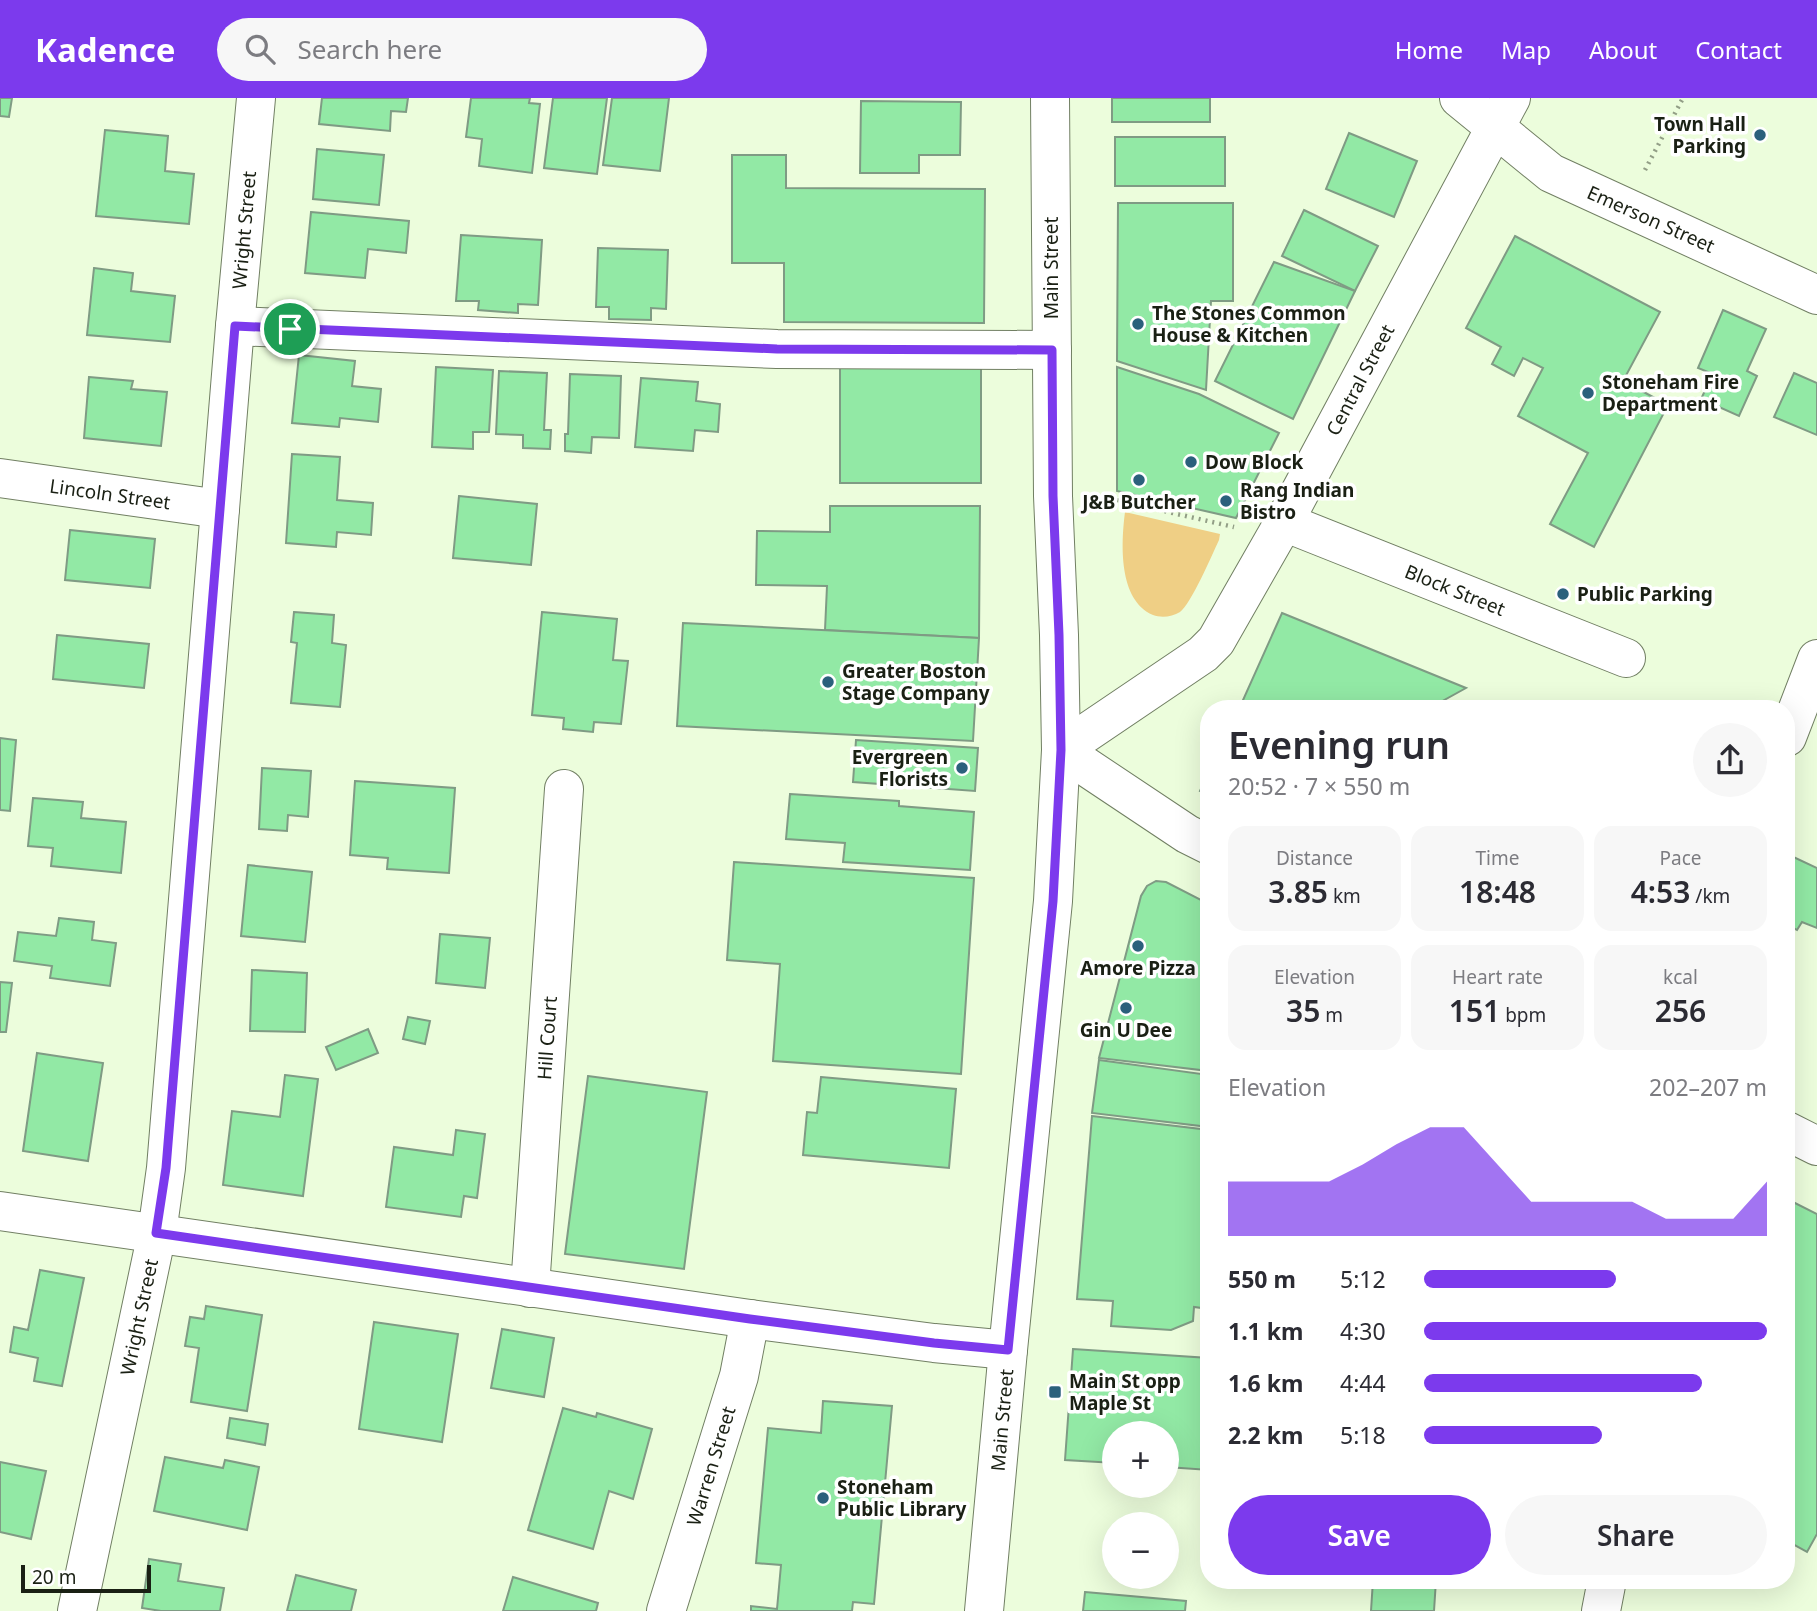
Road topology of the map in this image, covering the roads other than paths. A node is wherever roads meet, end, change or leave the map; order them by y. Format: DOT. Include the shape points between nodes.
graph roads {
  1 [pos="256,98"];
  2 [pos="1050,98"];
  3 [pos="1459,98"];
  4 [pos="1503,113"];
  5 [pos="1817,295"];
  6 [pos="235,326"];
  7 [pos="1052,350"];
  8 [pos="0,478"];
  9 [pos="220,509"];
  10 [pos="1284,522"];
  11 [pos="1626,658"];
  12 [pos="1817,659"];
  13 [pos="1795,716"];
  14 [pos="1061,750"];
  15 [pos="564,789"];
  16 [pos="1200,840"];
  17 [pos="1795,1135"];
  18 [pos="1817,1146"];
  19 [pos="0,1212"];
  20 [pos="156,1233"];
  21 [pos="530,1288"];
  22 [pos="750,1319"];
  23 [pos="1008,1350"];
  24 [pos="1605,1589"];
  25 [pos="77,1611"];
  26 [pos="666,1611"];
  27 [pos="984,1611"];
  28 [pos="1601,1611"];
  1 -- 6 [label="street, Wright Street"];
  2 -- 7 [label="street, Main Street"];
  3 -- 4 [label="street, Emerson Street"];
  4 -- 5 [label="street, Emerson Street" via="1551,173"];
  4 -- 10 [label="street, Central Street"];
  6 -- 7 [label="street" via="777,349"];
  6 -- 9 [label="street, Wright Street"];
  7 -- 14 [label="street, Main Street"];
  8 -- 9 [label="street, Lincoln Street"];
  9 -- 20 [label="street, Wright Street" via="167,1155"];
  10 -- 11 [label="street, Block Street"];
  10 -- 14 [label="street, Central Street" via="1210,648"];
  12 -- 13 [label="street"];
  14 -- 16 [label="street"];
  14 -- 23 [label="street, Main Street" via="1053,901"];
  15 -- 21 [label="street, Hill Court"];
  17 -- 18 [label="street"];
  19 -- 20 [label="street"];
  20 -- 21 [label="street"];
  20 -- 25 [label="street, Wright Street"];
  21 -- 22 [label="street"];
  22 -- 23 [label="street"];
  22 -- 26 [label="street, Warren Street" via="738,1376"];
  23 -- 27 [label="street, Main Street"];
  24 -- 28 [label="street"];
}
